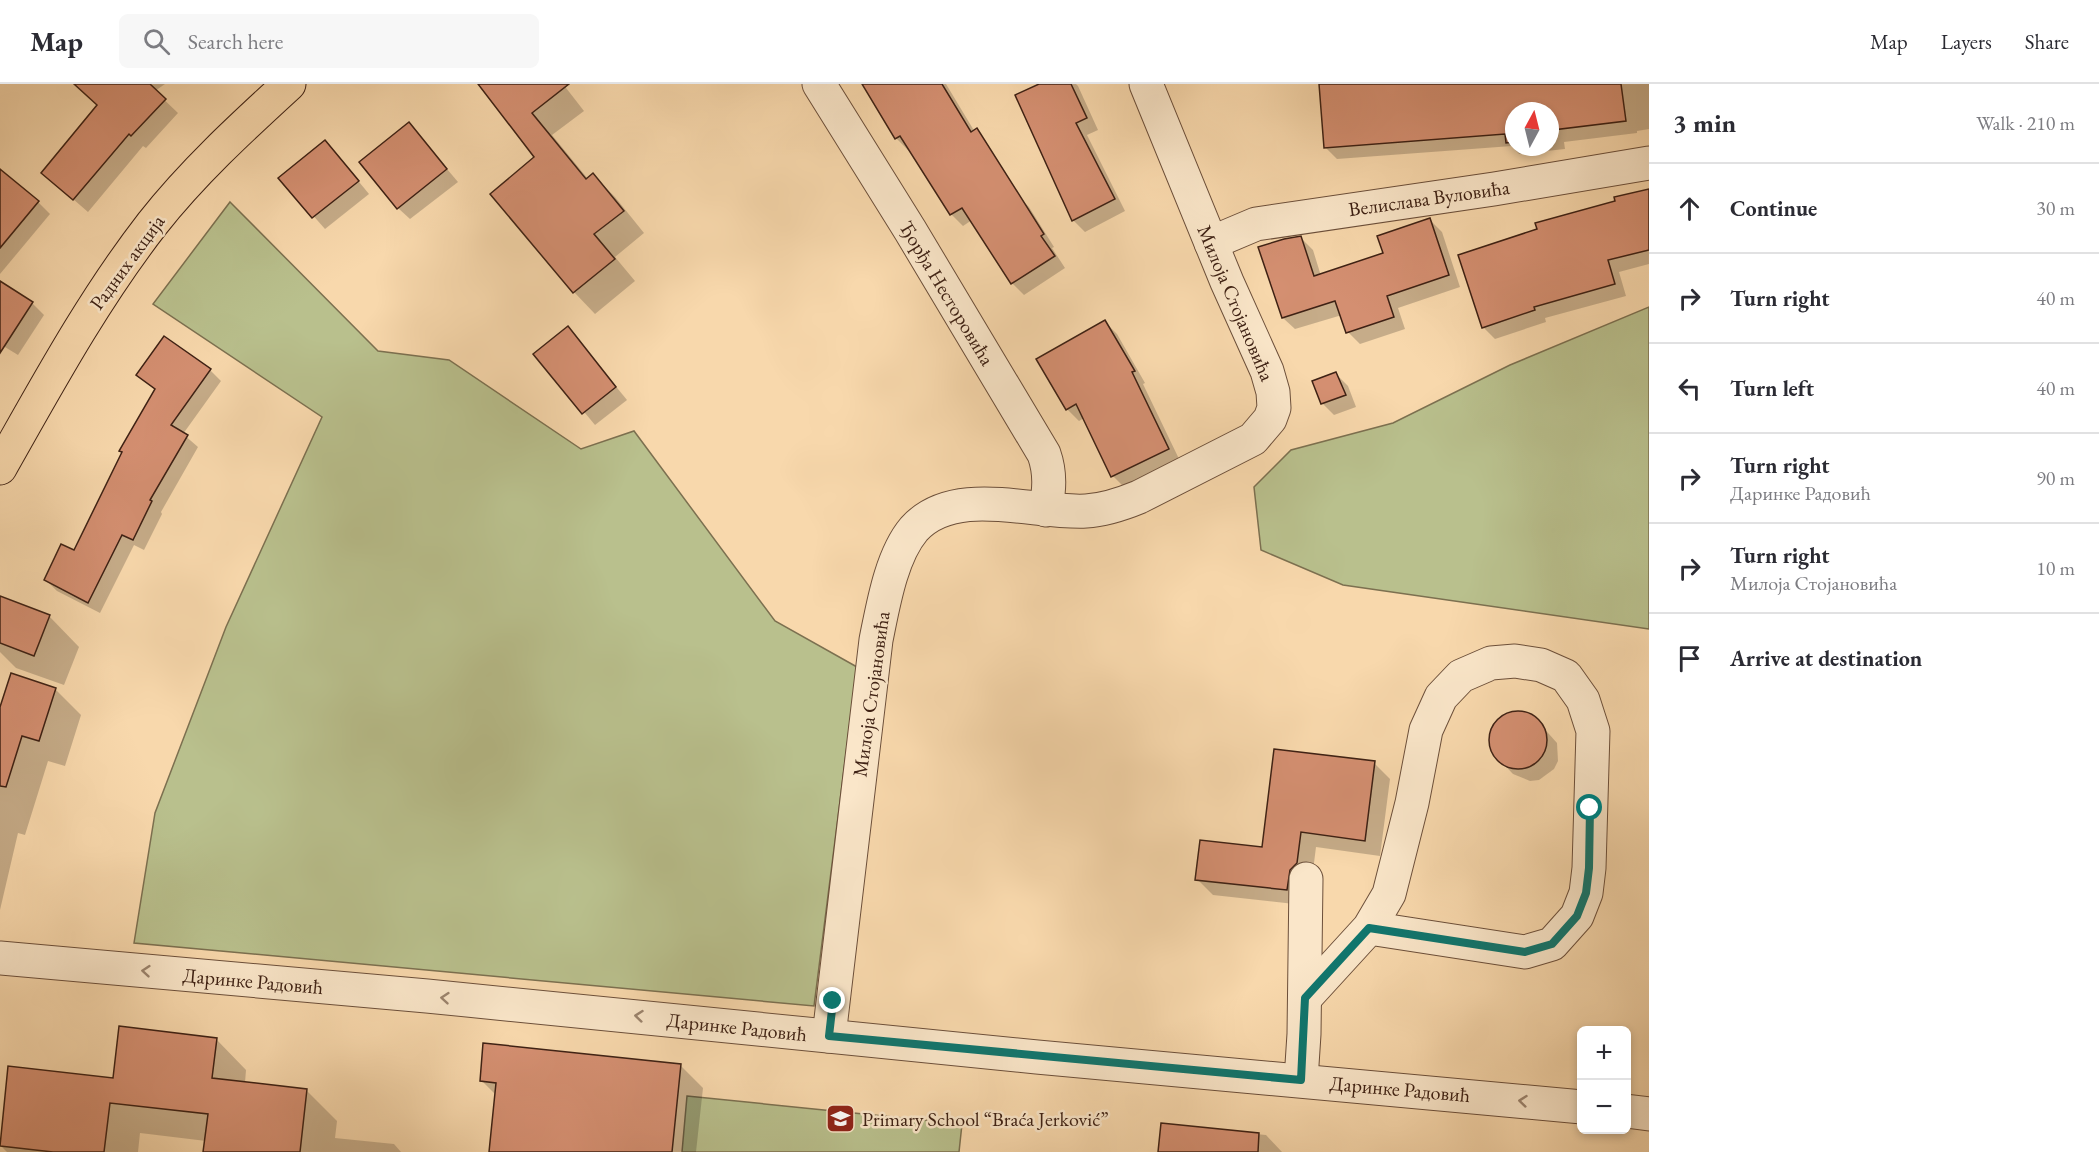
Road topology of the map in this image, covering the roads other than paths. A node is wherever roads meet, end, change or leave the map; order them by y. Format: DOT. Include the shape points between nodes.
graph roads {
  1 [pos="289,84"];
  2 [pos="819,84"];
  3 [pos="1146,84"];
  4 [pos="1649,163"];
  5 [pos="1211,243"];
  6 [pos="0,468"];
  7 [pos="1046,510"];
  8 [pos="1306,879"];
  9 [pos="1369,928"];
  10 [pos="0,958"];
  11 [pos="1305,998"];
  12 [pos="829,1036"];
  13 [pos="1301,1080"];
  14 [pos="1577,1107"];
  15 [pos="1631,1112"];
  16 [pos="1649,1114"];
  1 -- 6 [label="main road, Радних акција" via="205,164 153,224 92,309"];
  2 -- 7 [label="street, Ђорђа Несторовића" via="1044,454 1050,483"];
  3 -- 5 [label="street, Милоја Стојановића"];
  4 -- 5 [label="street, Велислава Вуловића" via="1256,224"];
  5 -- 7 [label="street, Милоја Стојановића" via="1270,382 1274,408 1270,419 1253,439 1139,497 1101,510"];
  7 -- 12 [label="street, Милоја Стојановића" via="995,505 947,509 915,528 895,564 876,640"];
  8 -- 11 [label="street"];
  9 -- 9 [label="street" via="1389,894 1426,730 1442,697 1461,676 1491,663 1541,665 1566,676 1583,700 1593,731 1589,868 1586,893 1577,916 1552,944 1525,952"];
  9 -- 11 [label="street"];
  12 -- 10 [label="street, Даринке Радовић, one-way"];
  11 -- 13 [label="street"];
  12 -- 13 [label="street, Даринке Радовић"];
  14 -- 13 [label="street, Даринке Радовић, one-way"];
  15 -- 16 [label="street"];
}
